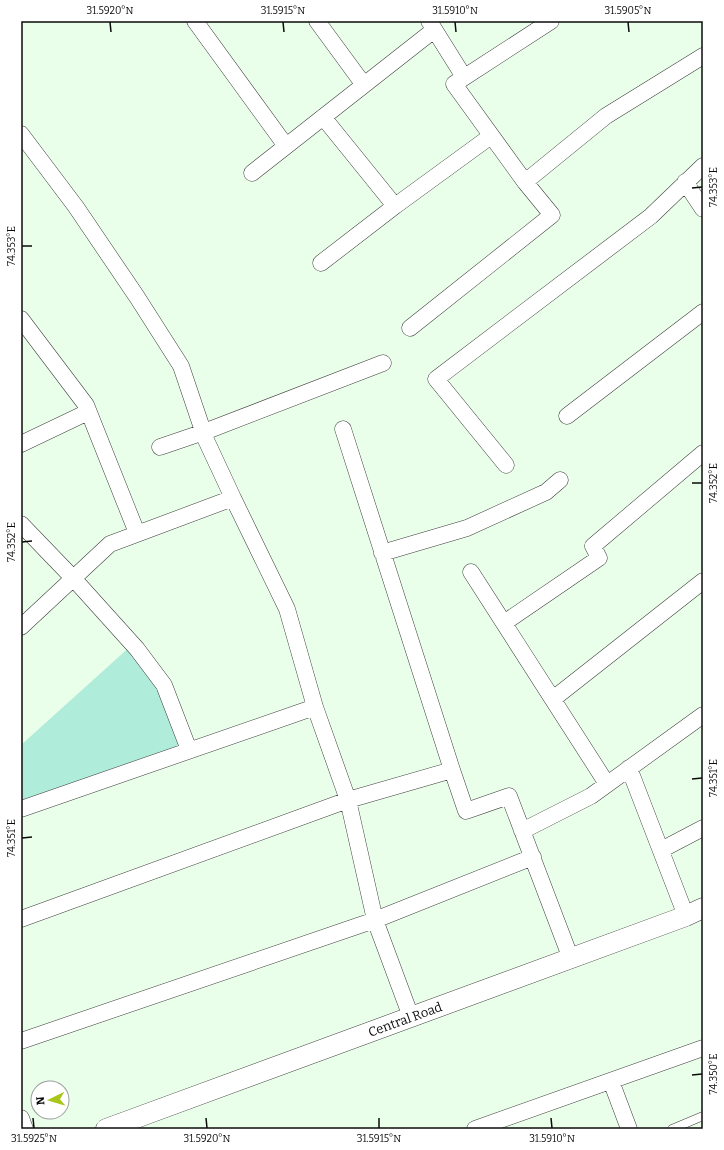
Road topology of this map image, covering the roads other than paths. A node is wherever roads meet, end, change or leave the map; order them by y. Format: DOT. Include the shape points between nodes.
graph roads {
  1 [pos="195,21"];
  2 [pos="317,21"];
  3 [pos="541,24"];
  4 [pos="432,25"];
  5 [pos="703,56"];
  6 [pos="464,77"];
  7 [pos="364,85"];
  8 [pos="323,117"];
  9 [pos="21,134"];
  10 [pos="491,136"];
  11 [pos="286,146"];
  12 [pos="703,166"];
  13 [pos="252,173"];
  14 [pos="525,182"];
  15 [pos="685,182"];
  16 [pos="395,206"];
  17 [pos="703,209"];
  18 [pos="321,262"];
  19 [pos="703,312"];
  20 [pos="21,319"];
  21 [pos="410,328"];
  22 [pos="383,363"];
  23 [pos="88,412"];
  24 [pos="567,416"];
  25 [pos="343,429"];
  26 [pos="204,432"];
  27 [pos="21,444"];
  28 [pos="160,447"];
  29 [pos="703,453"];
  30 [pos="506,465"];
  31 [pos="560,480"];
  32 [pos="234,498"];
  33 [pos="21,524"];
  34 [pos="137,534"];
  35 [pos="382,552"];
  36 [pos="471,572"];
  37 [pos="73,578"];
  38 [pos="703,582"];
  39 [pos="504,623"];
  40 [pos="21,627"];
  41 [pos="553,699"];
  42 [pos="315,706"];
  43 [pos="703,715"];
  44 [pos="189,750"];
  45 [pos="630,768"];
  46 [pos="452,770"];
  47 [pos="607,784"];
  48 [pos="348,800"];
  49 [pos="21,808"];
  50 [pos="703,828"];
  51 [pos="522,831"];
  52 [pos="661,850"];
  53 [pos="533,858"];
  54 [pos="698,913"];
  55 [pos="21,919"];
  56 [pos="375,920"];
  57 [pos="571,958"];
  58 [pos="410,1017"];
  59 [pos="21,1041"];
  60 [pos="703,1048"];
  61 [pos="610,1081"];
  62 [pos="703,1116"];
  63 [pos="21,1118"];
  64 [pos="25,1129"];
  65 [pos="106,1129"];
  66 [pos="475,1129"];
  67 [pos="629,1129"];
  68 [pos="672,1129"];
  1 -- 11 [label="street"];
  2 -- 7 [label="street"];
  3 -- 6 [label="street"];
  4 -- 6 [label="street"];
  4 -- 7 [label="street"];
  5 -- 14 [label="street" via="606,116"];
  6 -- 10 [label="street" via="454,84"];
  7 -- 8 [label="street"];
  8 -- 11 [label="street"];
  8 -- 16 [label="street"];
  9 -- 26 [label="street" via="76,207 181,366"];
  10 -- 14 [label="street"];
  10 -- 16 [label="street"];
  11 -- 13 [label="street"];
  12 -- 15 [label="street"];
  14 -- 21 [label="street" via="552,216"];
  15 -- 17 [label="street"];
  15 -- 30 [label="street" via="651,216 436,379"];
  16 -- 18 [label="street"];
  19 -- 24 [label="street"];
  20 -- 23 [label="street" via="86,405"];
  22 -- 26 [label="street"];
  23 -- 27 [label="street"];
  23 -- 34 [label="street"];
  25 -- 35 [label="street"];
  26 -- 28 [label="street"];
  26 -- 32 [label="street"];
  29 -- 39 [label="street" via="593,546 599,558"];
  31 -- 35 [label="street" via="546,492 467,528"];
  32 -- 34 [label="street"];
  32 -- 42 [label="street" via="287,609"];
  33 -- 37 [label="street"];
  34 -- 37 [label="street" via="110,544"];
  35 -- 46 [label="street"];
  36 -- 39 [label="street"];
  37 -- 40 [label="street"];
  37 -- 44 [label="street" via="137,649 164,685"];
  38 -- 41 [label="street"];
  39 -- 41 [label="street"];
  41 -- 47 [label="street"];
  42 -- 44 [label="street"];
  42 -- 48 [label="street"];
  43 -- 45 [label="street"];
  44 -- 49 [label="street"];
  45 -- 47 [label="street"];
  45 -- 52 [label="street"];
  46 -- 48 [label="street"];
  46 -- 51 [label="street" via="466,811 509,796"];
  47 -- 51 [label="street" via="591,796"];
  48 -- 55 [label="street"];
  48 -- 56 [label="street"];
  50 -- 52 [label="street"];
  51 -- 53 [label="street"];
  52 -- 54 [label="street"];
  53 -- 56 [label="street"];
  53 -- 57 [label="street"];
  54 -- 57 [label="street, Central Road"];
  56 -- 58 [label="street"];
  56 -- 59 [label="street"];
  57 -- 58 [label="street, Central Road"];
  58 -- 65 [label="street, Central Road"];
  60 -- 61 [label="street"];
  61 -- 66 [label="street"];
  61 -- 67 [label="street"];
  62 -- 68 [label="lane"];
  63 -- 64 [label="street"];
}
